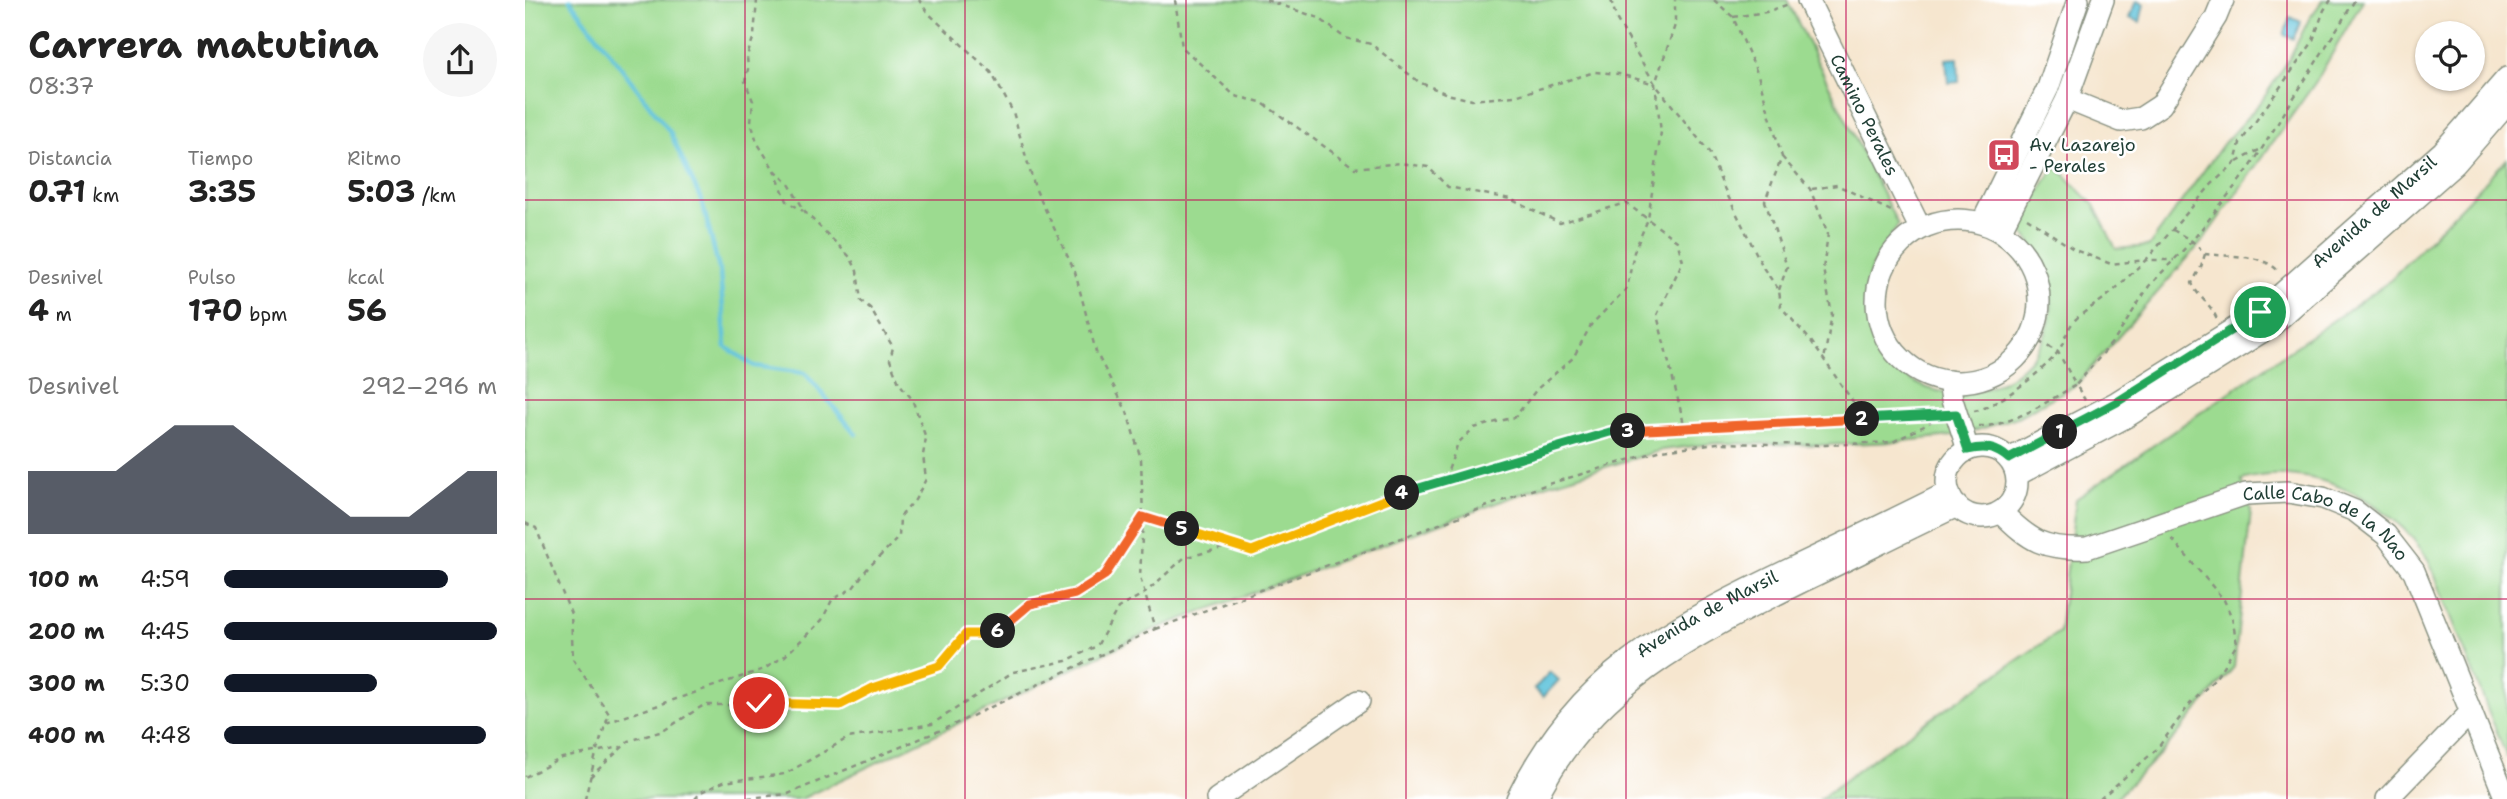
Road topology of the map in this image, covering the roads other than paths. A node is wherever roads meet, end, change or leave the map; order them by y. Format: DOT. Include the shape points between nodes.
graph roads {
  1 [pos="2078,0"];
  2 [pos="2103,0"];
  3 [pos="2223,0"];
  4 [pos="1808,1"];
  5 [pos="2507,78"];
  6 [pos="2067,99"];
  7 [pos="2507,104"];
  8 [pos="1991,227"];
  9 [pos="1920,228"];
  10 [pos="1949,381"];
  11 [pos="1968,450"];
  12 [pos="2013,467"];
  13 [pos="1950,503"];
  14 [pos="2005,515"];
  15 [pos="1359,701"];
  16 [pos="2471,712"];
  17 [pos="1217,799"];
  18 [pos="1517,799"];
  19 [pos="1536,799"];
  20 [pos="2387,799"];
  21 [pos="2507,799"];
  1 -- 8 [label="street"];
  2 -- 6 [label="street"];
  3 -- 6 [label="street" via="2161,105 2141,118 2121,121"];
  4 -- 9 [label="street, Camino Perales"];
  5 -- 12 [label="street, Avenida de Marsil" via="2443,151 2260,312"];
  6 -- 8 [label="street"];
  7 -- 12 [label="street, Avenida de Marsil" via="2455,164 2271,326 2126,417"];
  8 -- 9 [label="street" via="1961,219"];
  8 -- 10 [label="street" via="2018,246 2032,267 2039,290 2038,314 2020,353 1996,372 1968,381"];
  9 -- 10 [label="street" via="1901,242 1878,281 1880,327 1906,364 1926,376"];
  10 -- 11 [label="street" via="1953,414"];
  11 -- 12 [label="street" via="1992,448"];
  11 -- 13 [label="street" via="1951,466"];
  12 -- 14 [label="street" via="2018,484"];
  13 -- 14 [label="street" via="1978,517"];
  13 -- 18 [label="street, Avenida de Marsil" via="1703,611 1643,649 1567,718 1541,752"];
  13 -- 19 [label="street, Avenida de Marsil" via="1717,624 1653,663 1580,729"];
  14 -- 16 [label="street, Calle Cabo de la Nao" via="2033,541 2063,549 2087,548 2246,494 2288,492 2323,498 2355,511 2386,536 2414,571"];
  15 -- 17 [label="street"];
  16 -- 20 [label="street"];
  16 -- 21 [label="street, Calle Cabo de la Nao"];
}
